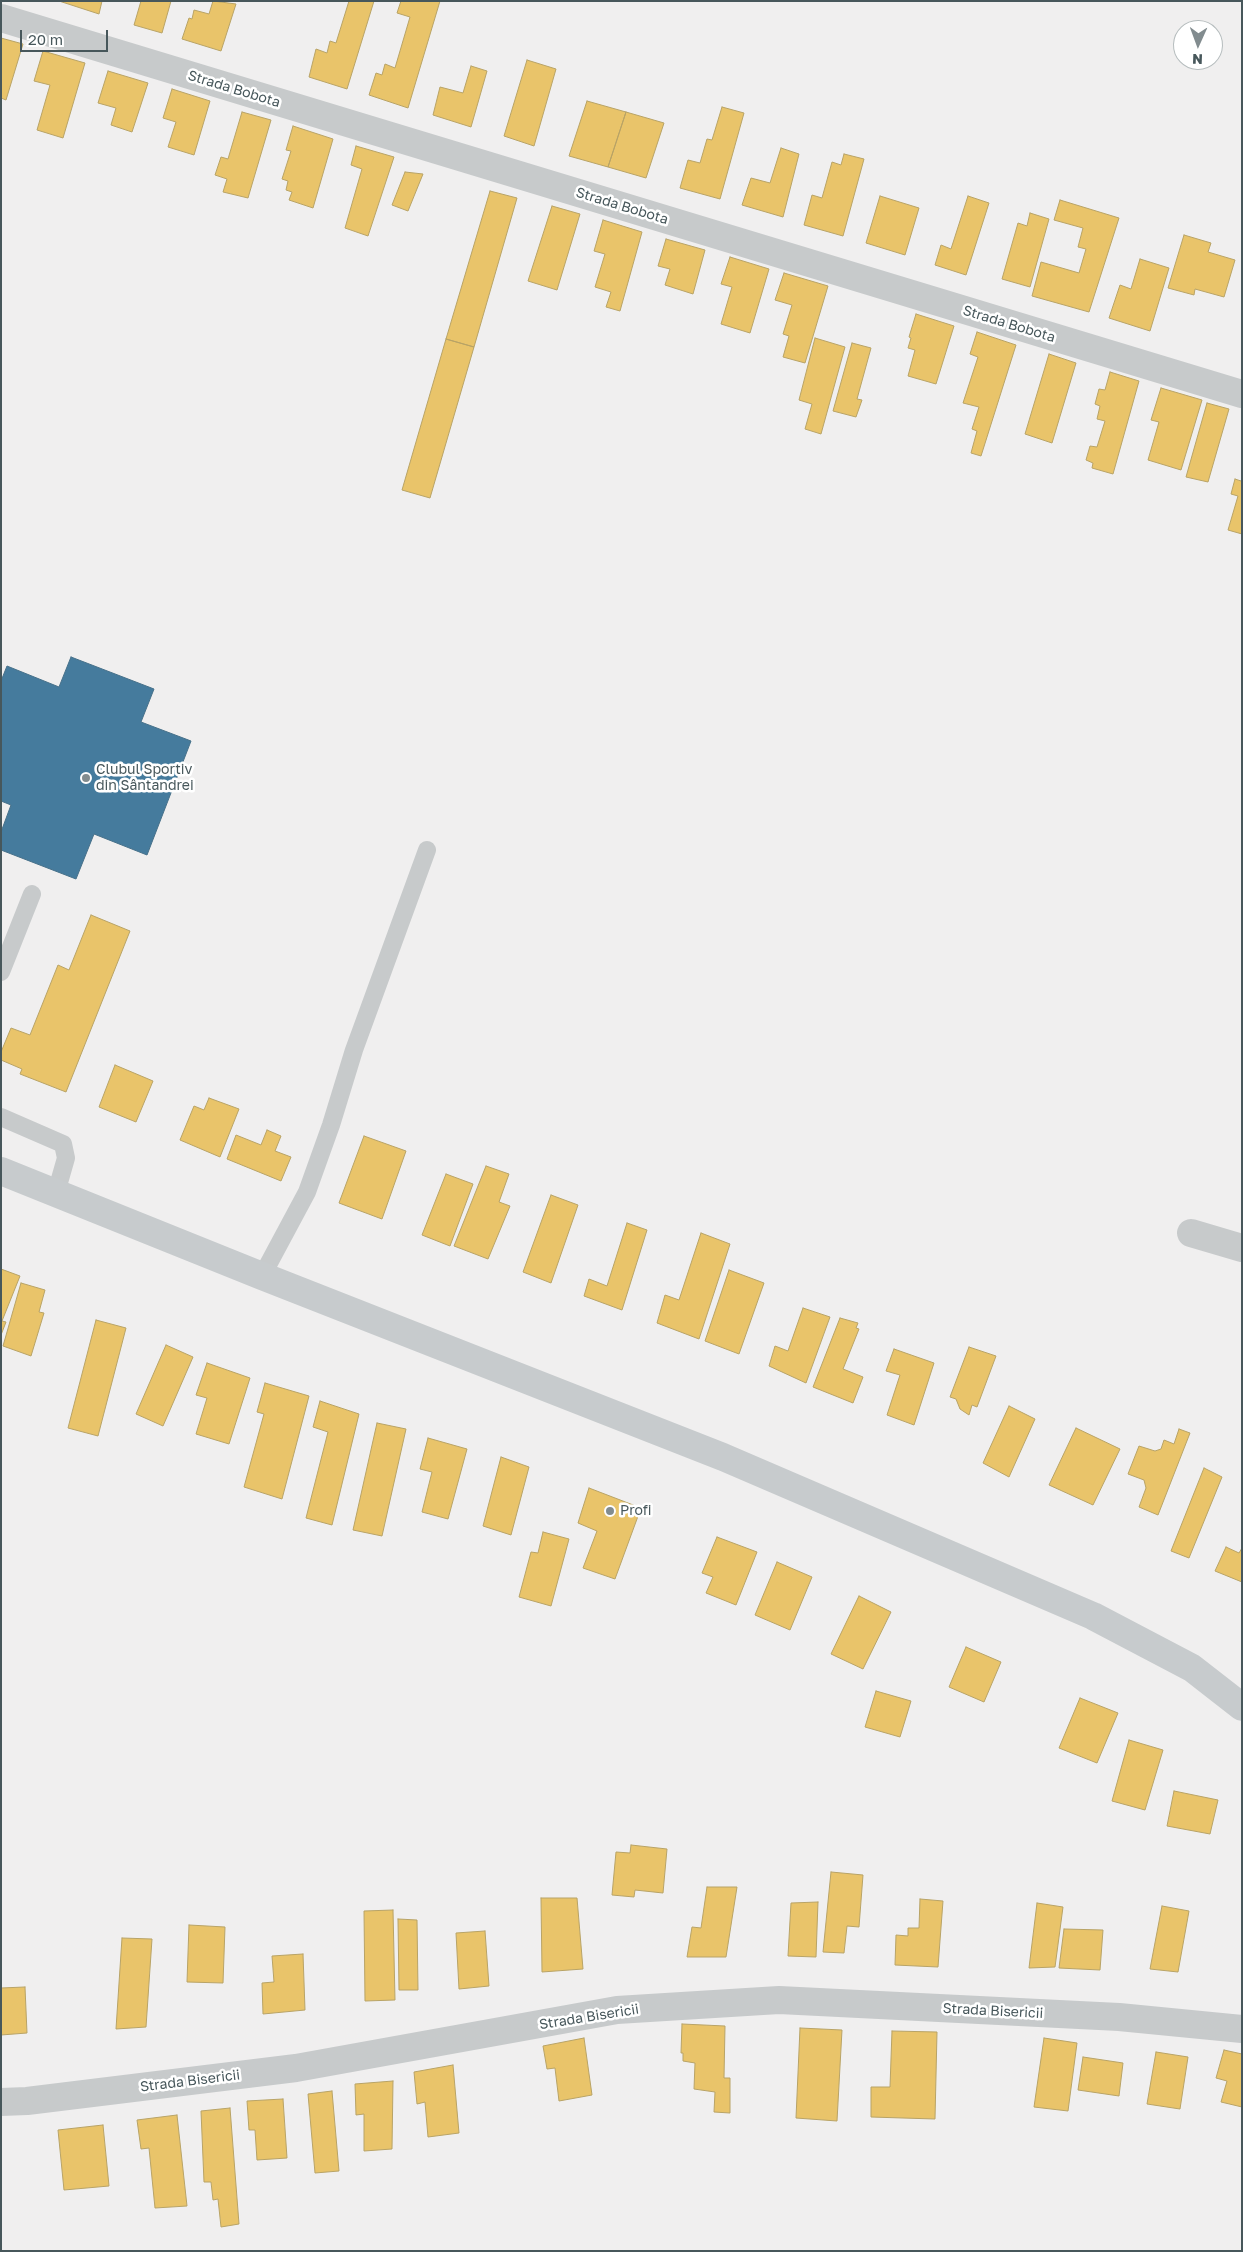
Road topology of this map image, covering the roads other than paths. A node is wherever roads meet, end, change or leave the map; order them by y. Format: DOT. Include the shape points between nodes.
graph roads {
  1 [pos="1,18"];
  2 [pos="1242,394"];
  3 [pos="427,850"];
  4 [pos="32,894"];
  5 [pos="1,972"];
  6 [pos="1,1117"];
  7 [pos="1,1171"];
  8 [pos="56,1193"];
  9 [pos="1191,1233"];
  10 [pos="1242,1248"];
  11 [pos="262,1276"];
  12 [pos="1242,1706"];
  13 [pos="1242,2030"];
  14 [pos="1,2102"];
  1 -- 2 [label="street, Strada Bobota"];
  3 -- 11 [label="lane" via="354,1050 307,1192"];
  4 -- 5 [label="lane"];
  6 -- 8 [label="lane" via="64,1144 66,1158"];
  7 -- 8 [label="main road"];
  8 -- 11 [label="main road"];
  9 -- 10 [label="street"];
  11 -- 12 [label="main road" via="723,1457 1093,1616 1192,1668"];
  13 -- 14 [label="street, Strada Bisericii" via="1110,2016 779,2000 617,2010 296,2068"];
}
